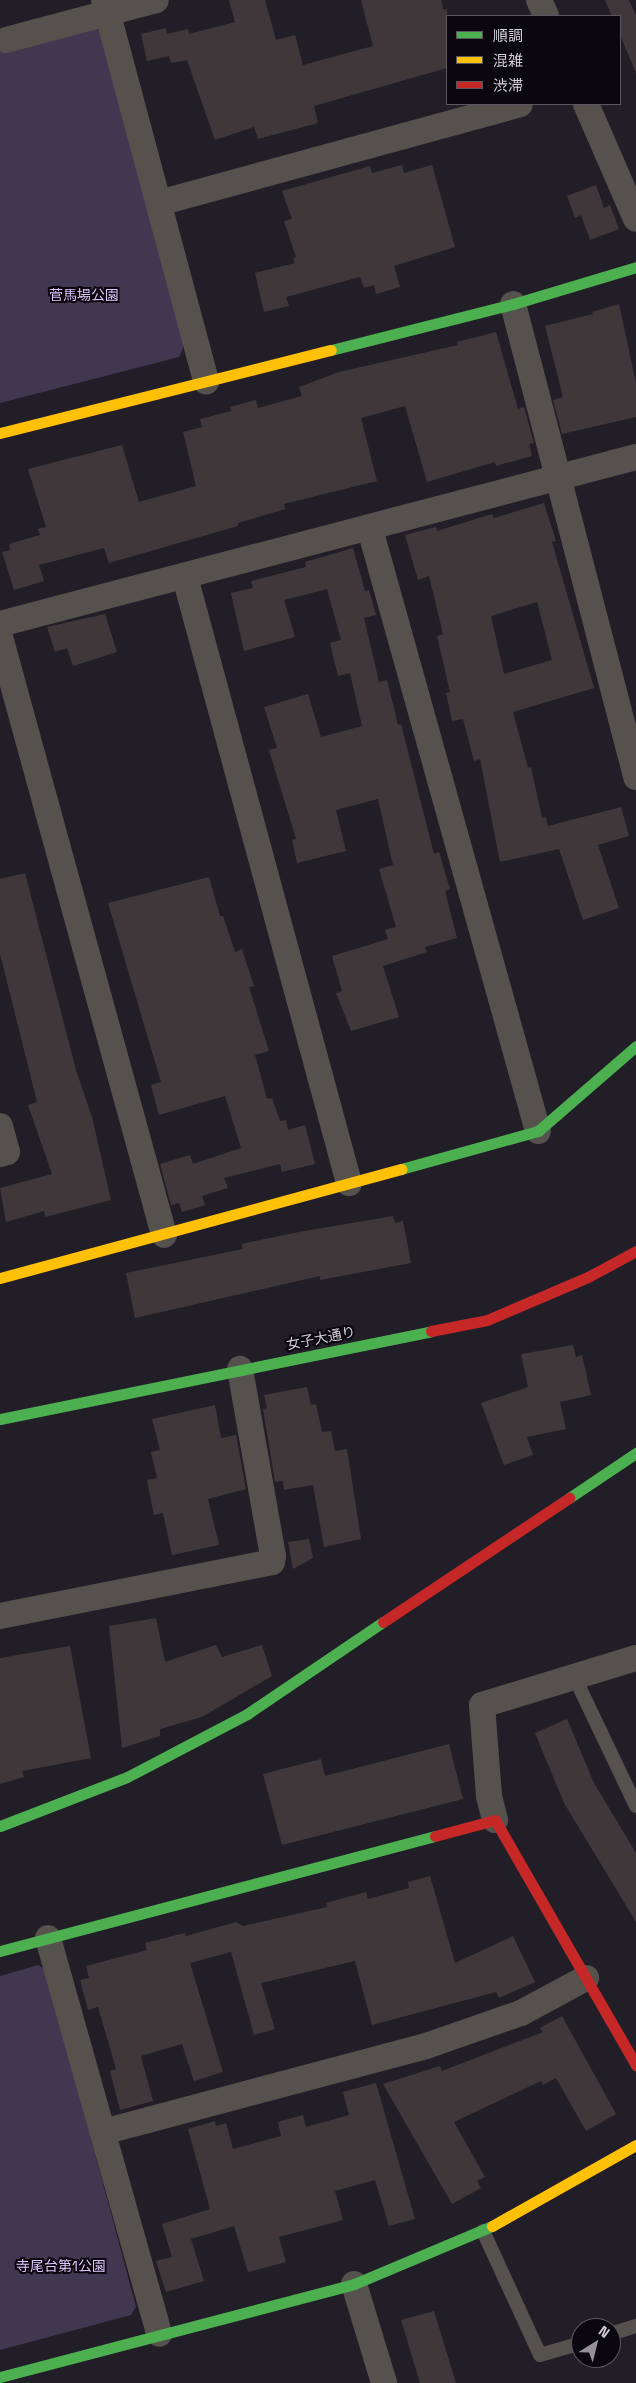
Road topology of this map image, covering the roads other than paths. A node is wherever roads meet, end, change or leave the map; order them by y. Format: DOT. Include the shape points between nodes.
graph roads {
  1 [pos="156,0"];
  2 [pos="539,0"];
  3 [pos="106,6"];
  4 [pos="546,15"];
  5 [pos="6,40"];
  6 [pos="516,105"];
  7 [pos="586,105"];
  8 [pos="159,203"];
  9 [pos="636,219"];
  10 [pos="636,267"];
  11 [pos="513,304"];
  12 [pos="206,382"];
  13 [pos="0,433"];
  14 [pos="636,457"];
  15 [pos="557,478"];
  16 [pos="370,529"];
  17 [pos="185,577"];
  18 [pos="0,624"];
  19 [pos="0,637"];
  20 [pos="636,776"];
  21 [pos="636,1046"];
  22 [pos="0,1126"];
  23 [pos="538,1131"];
  24 [pos="0,1154"];
  25 [pos="349,1183"];
  26 [pos="164,1235"];
  27 [pos="636,1251"];
  28 [pos="0,1278"];
  29 [pos="240,1369"];
  30 [pos="0,1419"];
  31 [pos="636,1453"];
  32 [pos="0,1616"];
  33 [pos="636,1658"];
  34 [pos="574,1676"];
  35 [pos="636,1806"];
  36 [pos="495,1820"];
  37 [pos="0,1826"];
  38 [pos="48,1938"];
  39 [pos="0,1951"];
  40 [pos="586,1978"];
  41 [pos="636,2065"];
  42 [pos="103,2132"];
  43 [pos="636,2145"];
  44 [pos="483,2231"];
  45 [pos="354,2284"];
  46 [pos="636,2326"];
  47 [pos="621,2331"];
  48 [pos="159,2334"];
  49 [pos="571,2346"];
  50 [pos="0,2377"];
  51 [pos="384,2383"];
  1 -- 3 [label="street"];
  2 -- 4 [label="street"];
  3 -- 5 [label="street"];
  3 -- 8 [label="street"];
  6 -- 8 [label="street"];
  7 -- 9 [label="street"];
  8 -- 12 [label="street"];
  10 -- 11 [label="street"];
  11 -- 12 [label="street"];
  11 -- 15 [label="street"];
  12 -- 13 [label="street"];
  14 -- 15 [label="street"];
  15 -- 16 [label="street"];
  15 -- 20 [label="street"];
  16 -- 17 [label="street"];
  16 -- 23 [label="street"];
  17 -- 18 [label="street"];
  17 -- 25 [label="street"];
  19 -- 26 [label="street"];
  21 -- 23 [label="street"];
  22 -- 24 [label="street" via="7,1152"];
  23 -- 25 [label="street"];
  25 -- 26 [label="street"];
  26 -- 28 [label="street"];
  27 -- 29 [label="street, 女子大通り" via="588,1277 488,1320"];
  29 -- 30 [label="street, 女子大通り"];
  29 -- 32 [label="street" via="274,1556 272,1562"];
  31 -- 37 [label="street" via="247,1714 127,1777"];
  33 -- 34 [label="street"];
  34 -- 35 [label="lane"];
  34 -- 36 [label="street" via="482,1704 489,1796"];
  36 -- 38 [label="street"];
  36 -- 40 [label="street"];
  38 -- 39 [label="street"];
  38 -- 42 [label="street"];
  40 -- 41 [label="street"];
  40 -- 42 [label="street" via="521,2013 426,2046"];
  42 -- 48 [label="street"];
  43 -- 44 [label="street"];
  44 -- 45 [label="street"];
  44 -- 49 [label="lane" via="540,2355"];
  45 -- 48 [label="street"];
  45 -- 51 [label="street"];
  46 -- 47 [label="lane"];
  48 -- 50 [label="street"];
}
